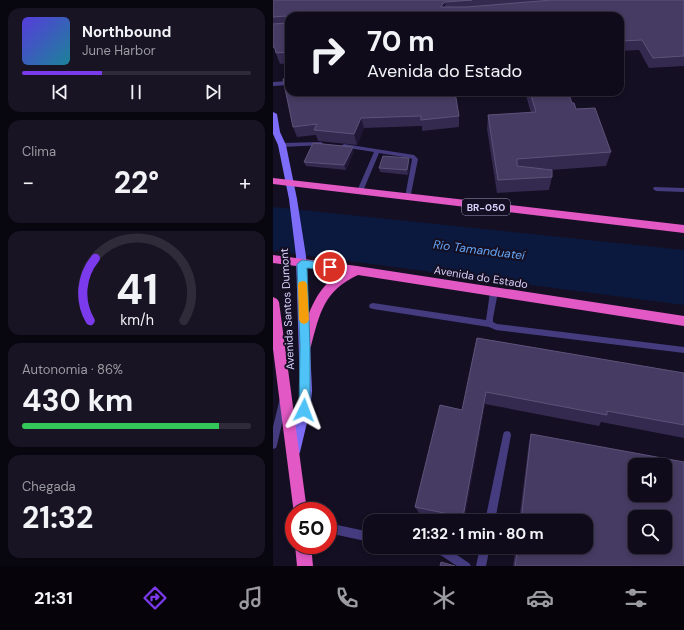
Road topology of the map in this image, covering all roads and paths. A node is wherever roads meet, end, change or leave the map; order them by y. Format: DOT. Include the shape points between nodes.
graph roads {
  1 [pos="285,82"];
  2 [pos="273,84"];
  3 [pos="273,114"];
  4 [pos="282,145"];
  5 [pos="377,151"];
  6 [pos="273,181"];
  7 [pos="289,182"];
  8 [pos="655,189"];
  9 [pos="684,190"];
  10 [pos="360,191"];
  11 [pos="408,197"];
  12 [pos="684,229"];
  13 [pos="273,259"];
  14 [pos="301,260"];
  15 [pos="357,270"];
  16 [pos="494,292"];
  17 [pos="273,302"];
  18 [pos="373,306"];
  19 [pos="684,321"];
  20 [pos="490,324"];
  21 [pos="305,346"];
  22 [pos="684,350"];
  23 [pos="285,393"];
  24 [pos="507,435"];
  25 [pos="273,445"];
  26 [pos="293,456"];
  27 [pos="299,502"];
  28 [pos="491,514"];
  29 [pos="337,530"];
  30 [pos="363,536"];
  31 [pos="304,554"];
  32 [pos="448,554"];
  33 [pos="484,554"];
  34 [pos="305,566"];
  35 [pos="466,566"];
  36 [pos="481,566"];
  1 -- 2 [label="street"];
  3 -- 4 [label="main road, Avenida Santos Dumont" via="276,132"];
  4 -- 5 [label="lane" via="332,145"];
  4 -- 7 [label="main road, Avenida Santos Dumont"];
  5 -- 10 [label="lane"];
  5 -- 11 [label="lane" via="406,154 415,159"];
  6 -- 7 [label="highway, BR-050"];
  7 -- 10 [label="highway, BR-050"];
  7 -- 14 [label="main road, Avenida Santos Dumont"];
  8 -- 9 [label="lane"];
  10 -- 11 [label="highway, BR-050"];
  11 -- 12 [label="highway, BR-050"];
  13 -- 14 [label="highway, Avenida do Estado"];
  14 -- 15 [label="highway, Avenida do Estado"];
  14 -- 21 [label="main road, Avenida Santos Dumont"];
  15 -- 16 [label="highway, Avenida do Estado"];
  15 -- 21 [label="highway" via="337,280 321,296"];
  16 -- 19 [label="highway, Avenida do Estado"];
  16 -- 20 [label="lane"];
  17 -- 23 [label="highway, Avenida Santos Dumont"];
  18 -- 20 [label="lane"];
  20 -- 22 [label="lane" via="496,327"];
  21 -- 26 [label="main road, Avenida Santos Dumont" via="304,410"];
  23 -- 25 [label="lane"];
  23 -- 26 [label="highway, Avenida Santos Dumont"];
  24 -- 28 [label="lane"];
  26 -- 27 [label="highway, Avenida Santos Dumont"];
  29 -- 30 [label="lane"];
  31 -- 34 [label="highway"];
  32 -- 35 [label="lane"];
  33 -- 36 [label="lane"];
}
